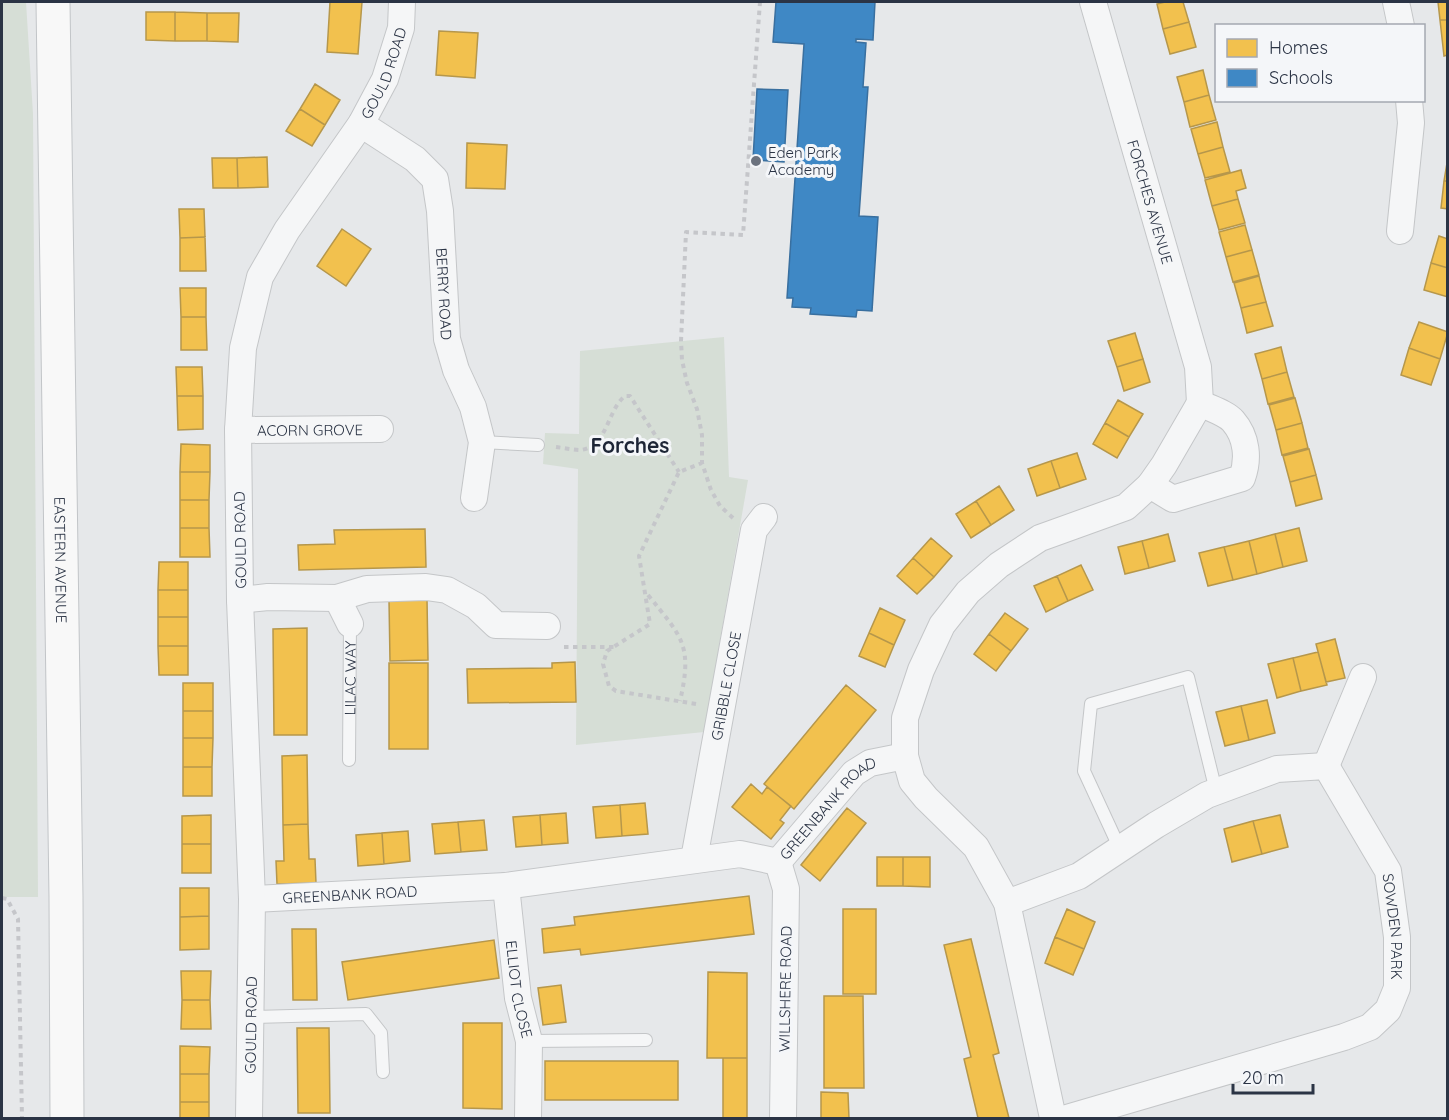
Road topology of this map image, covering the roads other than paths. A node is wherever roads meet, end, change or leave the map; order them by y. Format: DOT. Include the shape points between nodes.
graph roads {
  1 [pos="53,2"];
  2 [pos="402,2"];
  3 [pos="1093,2"];
  4 [pos="1396,2"];
  5 [pos="1401,24"];
  6 [pos="1409,102"];
  7 [pos="361,124"];
  8 [pos="1400,231"];
  9 [pos="1200,403"];
  10 [pos="380,429"];
  11 [pos="238,430"];
  12 [pos="482,442"];
  13 [pos="538,445"];
  14 [pos="1150,485"];
  15 [pos="474,498"];
  16 [pos="759,524"];
  17 [pos="337,598"];
  18 [pos="240,600"];
  19 [pos="350,624"];
  20 [pos="547,626"];
  21 [pos="1363,677"];
  22 [pos="905,756"];
  23 [pos="349,760"];
  24 [pos="1326,766"];
  25 [pos="1216,791"];
  26 [pos="1120,849"];
  27 [pos="694,859"];
  28 [pos="778,862"];
  29 [pos="506,886"];
  30 [pos="252,899"];
  31 [pos="1007,903"];
  32 [pos="250,1017"];
  33 [pos="646,1040"];
  34 [pos="529,1041"];
  35 [pos="383,1072"];
  36 [pos="67,1119"];
  37 [pos="249,1119"];
  38 [pos="528,1119"];
  39 [pos="783,1119"];
  40 [pos="1053,1119"];
  41 [pos="1067,1119"];
  1 -- 36 [label="main road, EASTERN AVENUE"];
  2 -- 7 [label="street, GOULD ROAD" via="401,28 386,79"];
  3 -- 9 [label="street, FORCHES AVENUE" via="1198,367"];
  4 -- 5 [label="street"];
  6 -- 8 [label="street" via="1411,123"];
  7 -- 11 [label="street, GOULD ROAD" via="287,230 260,277 243,348"];
  7 -- 12 [label="street, BERRY ROAD" via="415,159 435,179 447,339"];
  9 -- 14 [label="street"];
  9 -- 14 [label="street" via="1232,419 1245,442 1242,478 1173,499"];
  10 -- 11 [label="street, ACORN GROVE"];
  11 -- 18 [label="street, GOULD ROAD"];
  12 -- 13 [label="lane"];
  12 -- 15 [label="street, BERRY ROAD"];
  14 -- 22 [label="street" via="1126,507 1040,538 968,592 942,626 921,670 905,718"];
  16 -- 27 [label="street, GRIBBLE CLOSE"];
  17 -- 18 [label="street"];
  17 -- 19 [label="street, LILAC WAY"];
  17 -- 20 [label="street" via="367,589 426,587 447,590 476,606 496,626"];
  18 -- 30 [label="street, GOULD ROAD"];
  19 -- 23 [label="lane, LILAC WAY"];
  21 -- 24 [label="street"];
  22 -- 28 [label="street, GREENBANK ROAD" via="870,763 854,773"];
  22 -- 31 [label="street" via="912,782 976,847"];
  24 -- 25 [label="street" via="1277,769"];
  24 -- 41 [label="street, SOWDEN PARK" via="1388,871 1397,938 1397,988 1389,1010 1370,1027 1344,1037"];
  25 -- 26 [label="street"];
  25 -- 26 [label="lane" via="1188,677 1091,704 1084,771"];
  26 -- 31 [label="street" via="1079,876"];
  27 -- 28 [label="street, GREENBANK ROAD" via="740,854"];
  27 -- 29 [label="street, GREENBANK ROAD"];
  28 -- 39 [label="street, WILLSHERE ROAD" via="786,889"];
  29 -- 30 [label="street, GREENBANK ROAD"];
  29 -- 34 [label="street, ELLIOT CLOSE" via="519,998"];
  30 -- 32 [label="street, GOULD ROAD"];
  31 -- 40 [label="street"];
  32 -- 35 [label="lane" via="366,1014 381,1033"];
  32 -- 37 [label="street, GOULD ROAD"];
  33 -- 34 [label="lane"];
  34 -- 38 [label="street, ELLIOT CLOSE"];
}
